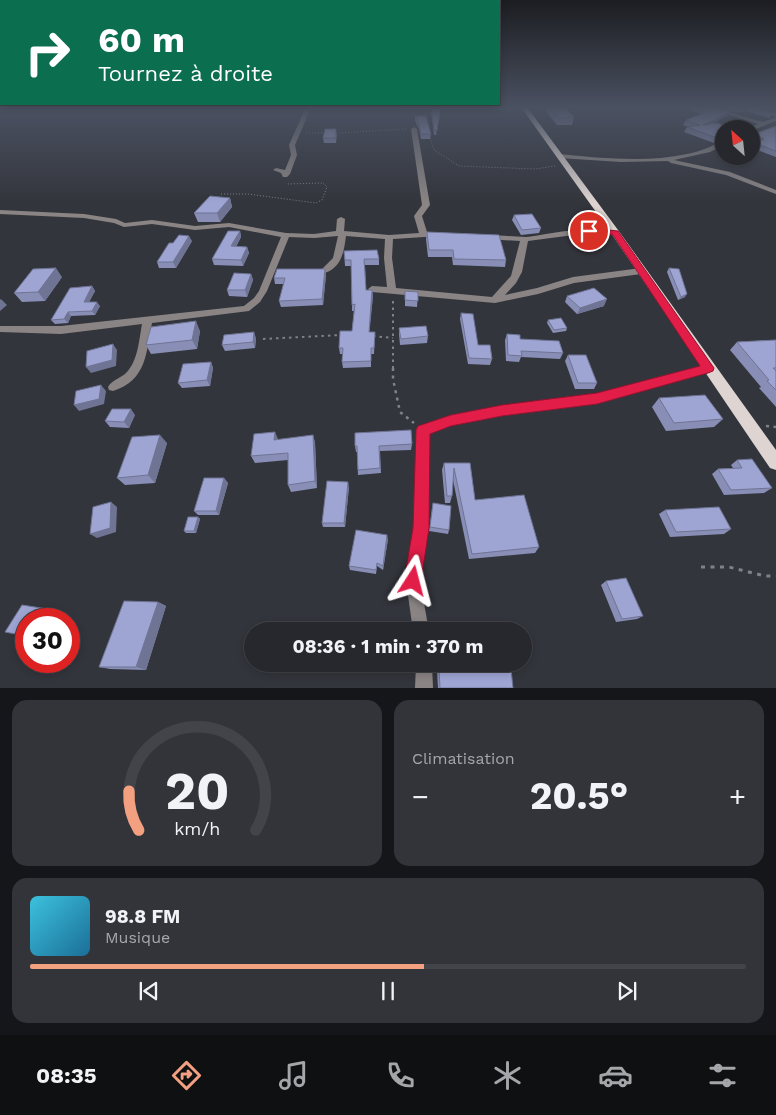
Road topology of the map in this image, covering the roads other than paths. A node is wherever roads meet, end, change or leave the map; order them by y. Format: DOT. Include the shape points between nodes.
graph roads {
  1 [pos="294,139"];
  2 [pos="416,139"];
  3 [pos="547,139"];
  4 [pos="715,148"];
  5 [pos="559,156"];
  6 [pos="660,159"];
  7 [pos="276,170"];
  8 [pos="776,192"];
  9 [pos="0,212"];
  10 [pos="341,219"];
  11 [pos="615,232"];
  12 [pos="341,234"];
  13 [pos="286,235"];
  14 [pos="424,235"];
  15 [pos="447,235"];
  16 [pos="476,236"];
  17 [pos="389,237"];
  18 [pos="524,240"];
  19 [pos="325,270"];
  20 [pos="641,270"];
  21 [pos="372,289"];
  22 [pos="392,291"];
  23 [pos="495,300"];
  24 [pos="148,320"];
  25 [pos="0,329"];
  26 [pos="708,368"];
  27 [pos="113,387"];
  28 [pos="776,463"];
  29 [pos="420,622"];
  30 [pos="424,672"];
  31 [pos="424,688"];
  1 -- 7 [label="street" via="294,155 285,176 284,172"];
  2 -- 14 [label="street" via="426,206 418,216"];
  3 -- 5 [label="main road"];
  4 -- 6 [label="street" via="694,156"];
  5 -- 6 [label="street"];
  5 -- 11 [label="main road"];
  6 -- 8 [label="street" via="728,173"];
  9 -- 13 [label="street" via="84,216 124,225 152,222 196,228 229,224"];
  10 -- 12 [label="street"];
  11 -- 18 [label="street" via="589,231"];
  11 -- 20 [label="main road"];
  12 -- 13 [label="street"];
  12 -- 17 [label="street"];
  12 -- 19 [label="street" via="340,256"];
  13 -- 24 [label="street" via="263,291 258,300 246,309"];
  14 -- 15 [label="street"];
  14 -- 17 [label="street"];
  16 -- 18 [label="street"];
  17 -- 22 [label="street"];
  18 -- 23 [label="street" via="517,277"];
  20 -- 23 [label="street" via="574,280"];
  20 -- 26 [label="main road"];
  21 -- 22 [label="street"];
  22 -- 23 [label="street"];
  24 -- 25 [label="street" via="61,330"];
  24 -- 27 [label="street" via="138,367"];
  26 -- 28 [label="main road"];
  26 -- 29 [label="street" via="597,399 451,420 423,430 421,528 413,581"];
  30 -- 31 [label="street"];
}
